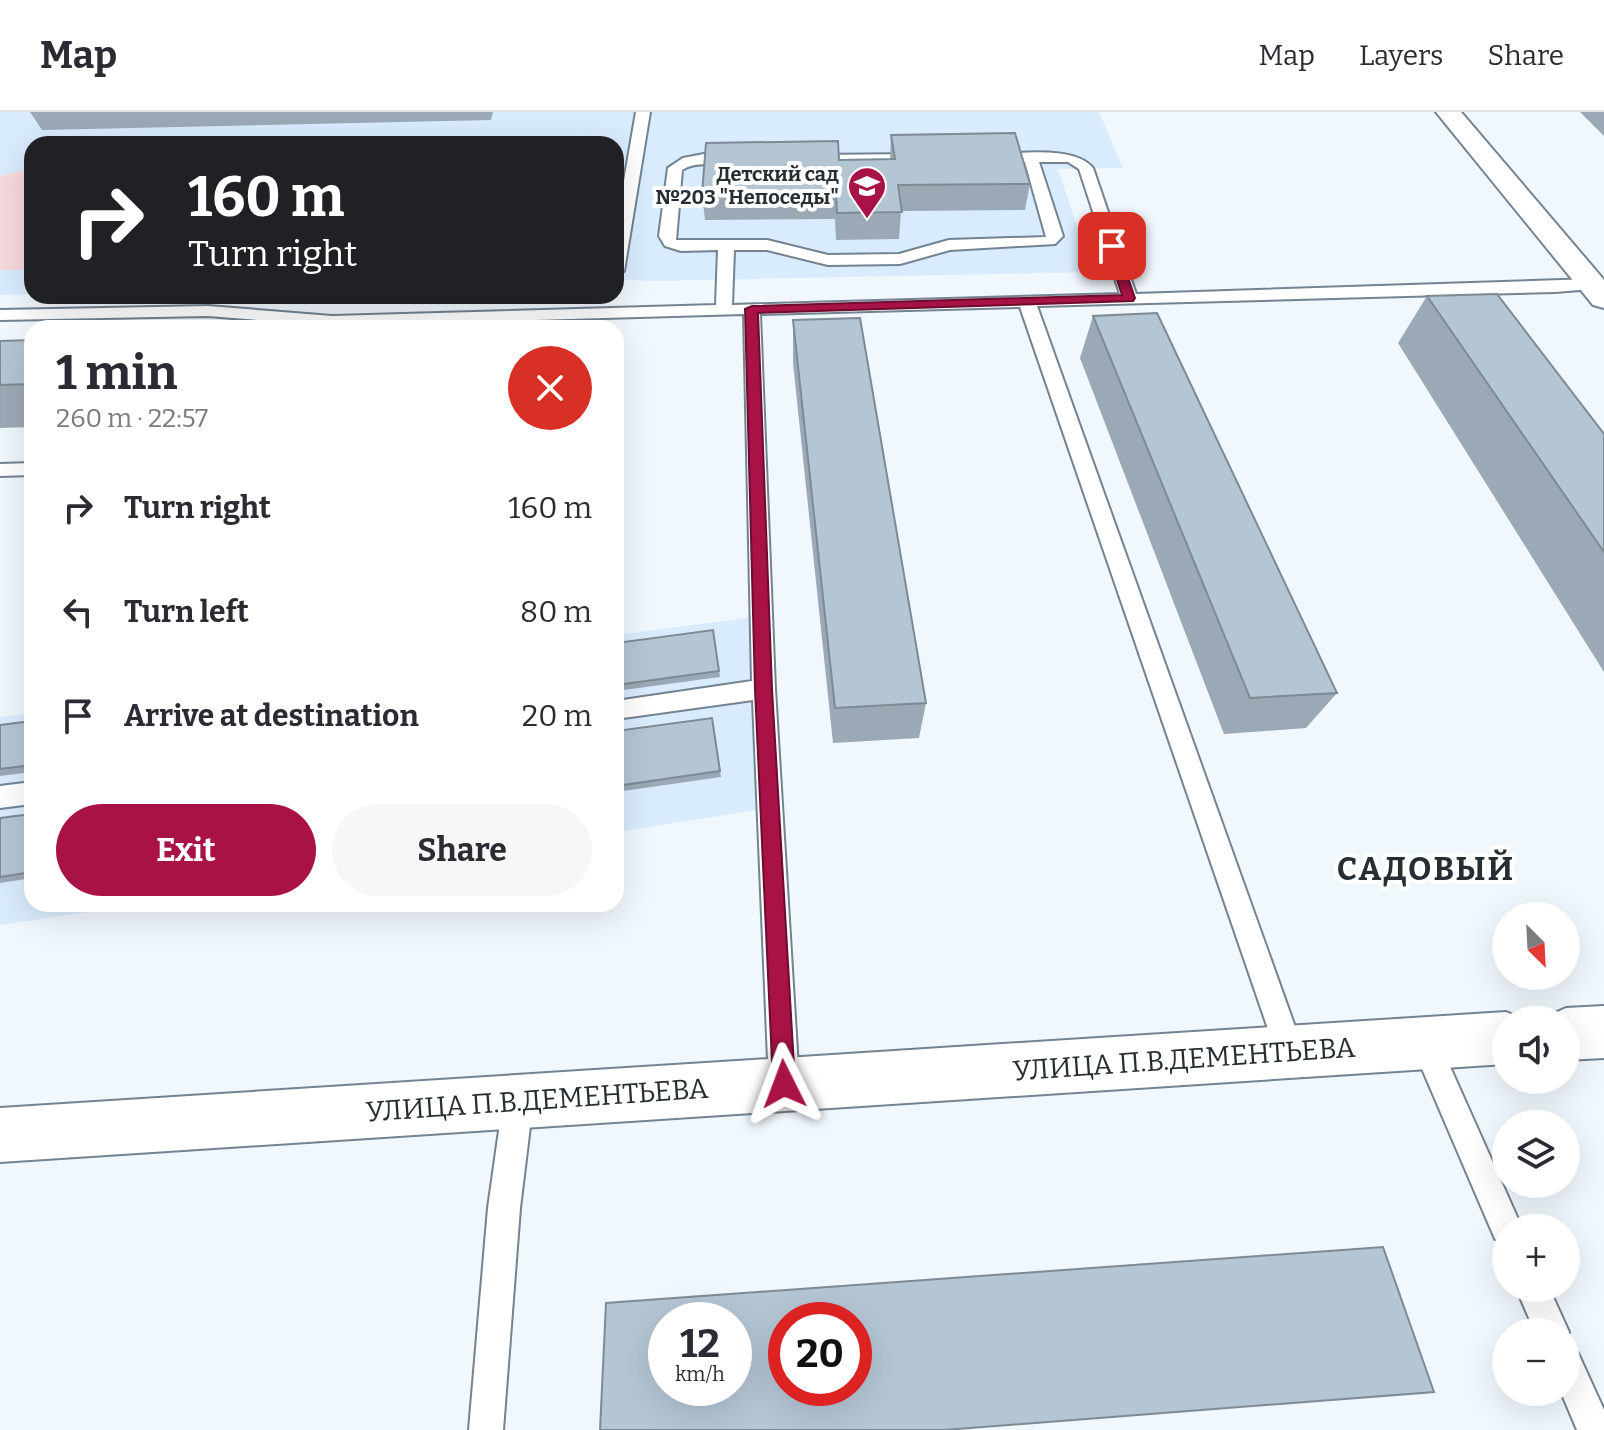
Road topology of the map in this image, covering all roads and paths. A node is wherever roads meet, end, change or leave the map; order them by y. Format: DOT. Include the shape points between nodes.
graph roads {
  1 [pos="643,112"];
  2 [pos="1448,112"];
  3 [pos="1473,112"];
  4 [pos="936,158"];
  5 [pos="968,158"];
  6 [pos="1031,158"];
  7 [pos="744,159"];
  8 [pos="792,159"];
  9 [pos="624,224"];
  10 [pos="726,245"];
  11 [pos="1601,283"];
  12 [pos="1129,298"];
  13 [pos="1027,302"];
  14 [pos="610,304"];
  15 [pos="752,309"];
  16 [pos="724,310"];
  17 [pos="0,315"];
  18 [pos="313,320"];
  19 [pos="386,320"];
  20 [pos="24,469"];
  21 [pos="0,470"];
  22 [pos="764,689"];
  23 [pos="624,709"];
  24 [pos="24,794"];
  25 [pos="0,797"];
  26 [pos="1604,1032"];
  27 [pos="1580,1033"];
  28 [pos="1492,1039"];
  29 [pos="1425,1043"];
  30 [pos="1290,1052"];
  31 [pos="784,1084"];
  32 [pos="518,1102"];
  33 [pos="0,1135"];
  34 [pos="1500,1214"];
  35 [pos="1580,1396"];
  36 [pos="486,1430"];
  37 [pos="1595,1430"];
  1 -- 9 [label="lane"];
  2 -- 11 [label="street"];
  3 -- 11 [label="street"];
  4 -- 8 [label="lane"];
  5 -- 6 [label="lane"];
  6 -- 10 [label="lane" via="1055,236 1050,241 949,245 900,259 828,260 767,245"];
  6 -- 12 [label="lane" via="1069,158 1086,168"];
  7 -- 10 [label="lane" via="696,159 675,168 670,243"];
  10 -- 16 [label="lane"];
  11 -- 12 [label="lane"];
  12 -- 13 [label="lane"];
  13 -- 15 [label="lane"];
  13 -- 30 [label="lane"];
  14 -- 16 [label="lane"];
  14 -- 19 [label="lane"];
  15 -- 16 [label="lane"];
  15 -- 22 [label="lane"];
  17 -- 18 [label="lane" via="205,311"];
  20 -- 21 [label="lane"];
  22 -- 23 [label="lane"];
  22 -- 31 [label="lane"];
  24 -- 25 [label="lane"];
  26 -- 27 [label="street"];
  28 -- 29 [label="street, УЛИЦА П.В.ДЕМЕНТЬЕВА"];
  29 -- 30 [label="street, УЛИЦА П.В.ДЕМЕНТЬЕВА"];
  29 -- 34 [label="lane"];
  30 -- 31 [label="street, УЛИЦА П.В.ДЕМЕНТЬЕВА"];
  31 -- 32 [label="street, УЛИЦА П.В.ДЕМЕНТЬЕВА"];
  32 -- 33 [label="street, УЛИЦА П.В.ДЕМЕНТЬЕВА"];
  32 -- 36 [label="lane"];
  35 -- 37 [label="lane"];
}
